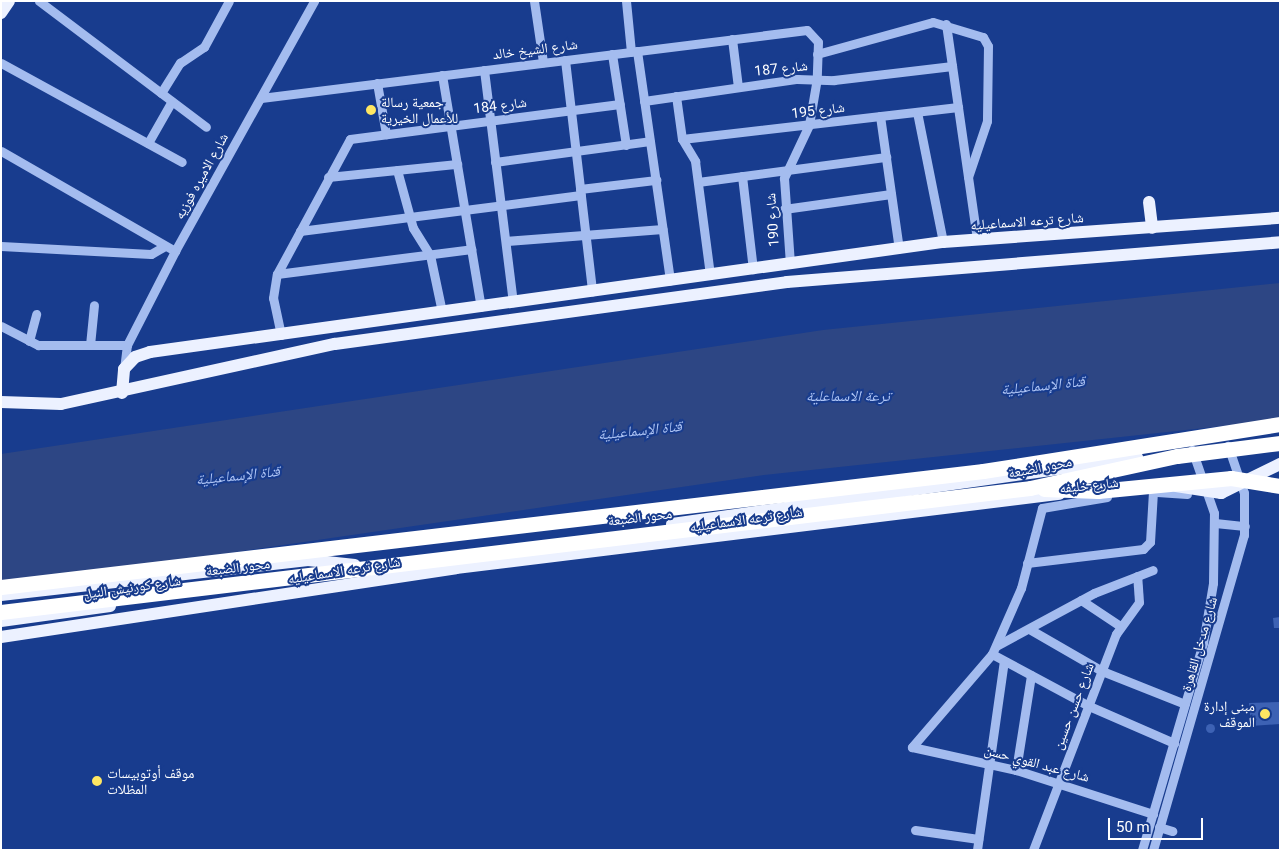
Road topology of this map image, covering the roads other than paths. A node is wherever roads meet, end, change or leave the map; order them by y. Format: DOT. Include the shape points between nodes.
graph roads {
  1 [pos="9,1"];
  2 [pos="39,1"];
  3 [pos="230,1"];
  4 [pos="314,1"];
  5 [pos="534,1"];
  6 [pos="626,1"];
  7 [pos="1,13"];
  8 [pos="946,24"];
  9 [pos="812,32"];
  10 [pos="732,39"];
  11 [pos="634,51"];
  12 [pos="612,54"];
  13 [pos="818,54"];
  14 [pos="565,60"];
  15 [pos="543,62"];
  16 [pos="1,63"];
  17 [pos="952,66"];
  18 [pos="484,70"];
  19 [pos="442,75"];
  20 [pos="817,78"];
  21 [pos="377,83"];
  22 [pos="738,87"];
  23 [pos="161,93"];
  24 [pos="676,96"];
  25 [pos="261,98"];
  26 [pos="172,101"];
  27 [pos="644,101"];
  28 [pos="620,104"];
  29 [pos="958,107"];
  30 [pos="571,110"];
  31 [pos="917,112"];
  32 [pos="880,116"];
  33 [pos="490,120"];
  34 [pos="809,124"];
  35 [pos="206,126"];
  36 [pos="450,126"];
  37 [pos="386,134"];
  38 [pos="682,140"];
  39 [pos="650,141"];
  40 [pos="148,143"];
  41 [pos="626,145"];
  42 [pos="1,151"];
  43 [pos="576,151"];
  44 [pos="886,157"];
  45 [pos="182,162"];
  46 [pos="496,162"];
  47 [pos="457,164"];
  48 [pos="398,170"];
  49 [pos="787,170"];
  50 [pos="742,176"];
  51 [pos="328,177"];
  52 [pos="968,177"];
  53 [pos="656,180"];
  54 [pos="698,182"];
  55 [pos="580,192"];
  56 [pos="891,194"];
  57 [pos="1149,202"];
  58 [pos="501,206"];
  59 [pos="784,209"];
  60 [pos="465,211"];
  61 [pos="410,218"];
  62 [pos="1280,218"];
  63 [pos="1152,228"];
  64 [pos="663,229"];
  65 [pos="300,230"];
  66 [pos="586,235"];
  67 [pos="977,239"];
  68 [pos="506,241"];
  69 [pos="943,242"];
  70 [pos="1280,242"];
  71 [pos="1,246"];
  72 [pos="165,246"];
  73 [pos="471,249"];
  74 [pos="899,249"];
  75 [pos="175,251"];
  76 [pos="430,255"];
  77 [pos="790,264"];
  78 [pos="753,269"];
  79 [pos="277,274"];
  80 [pos="710,275"];
  81 [pos="670,281"];
  82 [pos="592,291"];
  83 [pos="513,302"];
  84 [pos="94,305"];
  85 [pos="481,307"];
  86 [pos="442,312"];
  87 [pos="36,314"];
  88 [pos="1,326"];
  89 [pos="281,335"];
  90 [pos="29,341"];
  91 [pos="90,345"];
  92 [pos="127,345"];
  93 [pos="124,369"];
  94 [pos="122,393"];
  95 [pos="2,402"];
  96 [pos="1280,424"];
  97 [pos="1280,438"];
  98 [pos="1280,443"];
  99 [pos="1228,444"];
  100 [pos="1192,450"];
  101 [pos="1280,464"];
  102 [pos="1242,482"];
  103 [pos="1280,486"];
  104 [pos="1030,488"];
  105 [pos="1153,492"];
  106 [pos="1206,492"];
  107 [pos="1215,523"];
  108 [pos="1245,526"];
  109 [pos="1027,562"];
  110 [pos="355,565"];
  111 [pos="1153,570"];
  112 [pos="1137,576"];
  113 [pos="1,587"];
  114 [pos="1,595"];
  115 [pos="1081,600"];
  116 [pos="1,612"];
  117 [pos="1,621"];
  118 [pos="1120,626"];
  119 [pos="1031,630"];
  120 [pos="1,637"];
  121 [pos="994,650"];
  122 [pos="1004,661"];
  123 [pos="1102,671"];
  124 [pos="1031,675"];
  125 [pos="1185,704"];
  126 [pos="1089,706"];
  127 [pos="1174,743"];
  128 [pos="989,763"];
  129 [pos="1016,770"];
  130 [pos="1058,782"];
  131 [pos="1153,814"];
  132 [pos="1159,827"];
  133 [pos="915,830"];
  134 [pos="1172,831"];
  135 [pos="978,839"];
  136 [pos="977,850"];
  137 [pos="1033,850"];
  138 [pos="1142,850"];
  139 [pos="1152,850"];
  1 -- 7 [label="main road"];
  2 -- 23 [label="street"];
  3 -- 23 [label="street" via="204,47 180,63"];
  4 -- 25 [label="street, شارع الاميره فوزيه"];
  5 -- 15 [label="street"];
  6 -- 11 [label="street"];
  8 -- 13 [label="street" via="928,23"];
  8 -- 17 [label="street"];
  8 -- 52 [label="street" via="979,35 988,46 987,121"];
  9 -- 10 [label="street, شارع الشيخ خالد"];
  9 -- 13 [label="street, شارع 190"];
  10 -- 11 [label="street, شارع الشيخ خالد"];
  10 -- 22 [label="street"];
  11 -- 12 [label="street, شارع الشيخ خالد"];
  11 -- 27 [label="street"];
  12 -- 14 [label="street, شارع الشيخ خالد"];
  12 -- 28 [label="street"];
  13 -- 20 [label="street, شارع 190"];
  14 -- 15 [label="street, شارع الشيخ خالد"];
  14 -- 30 [label="street"];
  15 -- 18 [label="street, شارع الشيخ خالد"];
  16 -- 40 [label="street"];
  17 -- 20 [label="street, شارع 187"];
  17 -- 29 [label="street"];
  18 -- 19 [label="street, شارع الشيخ خالد"];
  18 -- 33 [label="street"];
  19 -- 21 [label="street, شارع الشيخ خالد"];
  19 -- 36 [label="street"];
  20 -- 22 [label="street, شارع 187"];
  20 -- 34 [label="street, شارع 190"];
  21 -- 25 [label="street, شارع الشيخ خالد"];
  21 -- 37 [label="street"];
  22 -- 24 [label="street, شارع 187"];
  23 -- 26 [label="street"];
  24 -- 27 [label="street, شارع 187"];
  24 -- 38 [label="street"];
  25 -- 75 [label="street, شارع الاميره فوزيه"];
  26 -- 35 [label="street"];
  26 -- 40 [label="street"];
  27 -- 39 [label="street"];
  28 -- 30 [label="street, شارع 184"];
  28 -- 41 [label="street"];
  29 -- 31 [label="street, شارع 195"];
  29 -- 52 [label="street"];
  30 -- 33 [label="street, شارع 184"];
  30 -- 43 [label="street"];
  31 -- 32 [label="street, شارع 195"];
  31 -- 69 [label="street"];
  32 -- 34 [label="street, شارع 195"];
  32 -- 44 [label="street"];
  33 -- 36 [label="street, شارع 184"];
  33 -- 46 [label="street"];
  34 -- 38 [label="street, شارع 195"];
  34 -- 49 [label="street, شارع 190"];
  36 -- 37 [label="street, شارع 184"];
  36 -- 47 [label="street"];
  37 -- 51 [label="street, شارع 184" via="353,138"];
  38 -- 54 [label="street" via="694,155"];
  39 -- 41 [label="street"];
  39 -- 53 [label="street"];
  40 -- 45 [label="street"];
  41 -- 43 [label="street"];
  42 -- 72 [label="street"];
  43 -- 46 [label="street"];
  43 -- 55 [label="street"];
  44 -- 49 [label="street"];
  44 -- 56 [label="street"];
  46 -- 58 [label="street"];
  47 -- 48 [label="street"];
  47 -- 60 [label="street"];
  48 -- 51 [label="street"];
  48 -- 61 [label="street"];
  49 -- 50 [label="street"];
  49 -- 59 [label="street, شارع 190"];
  50 -- 54 [label="street"];
  50 -- 78 [label="street"];
  51 -- 65 [label="street"];
  52 -- 67 [label="street"];
  53 -- 55 [label="street"];
  53 -- 64 [label="street"];
  54 -- 80 [label="street"];
  55 -- 58 [label="street"];
  55 -- 66 [label="street"];
  56 -- 59 [label="street"];
  56 -- 74 [label="street"];
  57 -- 63 [label="main road"];
  58 -- 60 [label="street"];
  58 -- 68 [label="street"];
  59 -- 77 [label="street, شارع 190"];
  60 -- 61 [label="street"];
  60 -- 73 [label="street"];
  61 -- 65 [label="street"];
  61 -- 76 [label="street"];
  62 -- 63 [label="main road, شارع ترعه الاسماعيليه"];
  63 -- 67 [label="main road, شارع ترعه الاسماعيليه"];
  64 -- 66 [label="street"];
  64 -- 81 [label="street"];
  65 -- 79 [label="street"];
  66 -- 68 [label="street"];
  66 -- 82 [label="street"];
  67 -- 69 [label="main road, شارع ترعه الاسماعيليه"];
  68 -- 83 [label="street"];
  69 -- 74 [label="main road, شارع ترعه الاسماعيليه"];
  70 -- 94 [label="main road" via="787,282 335,344"];
  71 -- 72 [label="street" via="151,254"];
  72 -- 75 [label="street"];
  73 -- 76 [label="street"];
  73 -- 85 [label="street"];
  74 -- 77 [label="main road, شارع ترعه الاسماعيليه"];
  75 -- 92 [label="street, شارع الاميره فوزيه"];
  76 -- 79 [label="street"];
  76 -- 86 [label="street"];
  77 -- 78 [label="main road, شارع ترعه الاسماعيليه"];
  78 -- 80 [label="main road, شارع ترعه الاسماعيليه"];
  79 -- 89 [label="street" via="273,298"];
  80 -- 81 [label="main road, شارع ترعه الاسماعيليه"];
  81 -- 82 [label="main road, شارع ترعه الاسماعيليه"];
  82 -- 83 [label="main road, شارع ترعه الاسماعيليه"];
  83 -- 85 [label="main road, شارع ترعه الاسماعيليه"];
  84 -- 91 [label="street"];
  85 -- 86 [label="main road, شارع ترعه الاسماعيليه"];
  86 -- 89 [label="main road, شارع ترعه الاسماعيليه"];
  87 -- 90 [label="street"];
  88 -- 90 [label="street"];
  89 -- 93 [label="main road, شارع ترعه الاسماعيليه" via="142,354"];
  90 -- 91 [label="street"];
  91 -- 92 [label="street"];
  92 -- 93 [label="street, شارع الاميره فوزيه"];
  93 -- 94 [label="main road"];
  94 -- 95 [label="main road" via="46,406"];
  96 -- 113 [label="highway, محور الضبعة" via="983,471"];
  97 -- 99 [label="main road, شارع ترعه الاسماعيليه"];
  98 -- 104 [label="highway, محور الضبعة, bridge" via="1177,456"];
  99 -- 100 [label="main road, شارع ترعه الاسماعيليه"];
  99 -- 102 [label="street, شارع مدخل القاهرة"];
  100 -- 106 [label="street, شارع مدخل القاهرة"];
  100 -- 110 [label="main road, شارع ترعه الاسماعيليه"];
  101 -- 102 [label="main road, شارع ترعه الاسماعيليه"];
  102 -- 106 [label="main road, شارع ترعه الاسماعيليه" via="1229,491"];
  102 -- 108 [label="street, شارع مدخل القاهرة"];
  103 -- 104 [label="highway, bridge" via="1232,478 1098,491"];
  104 -- 116 [label="highway, محور الضبعة, bridge"];
  105 -- 106 [label="street, شارع خليفه"];
  105 -- 109 [label="street, شارع خليفه" via="1046,505 1036,518"];
  105 -- 109 [label="street" via="1150,542 1137,550"];
  106 -- 107 [label="street, شارع مدخل القاهرة"];
  106 -- 120 [label="main road, شارع ترعه الاسماعيليه" via="1148,484 978,504 456,568"];
  107 -- 108 [label="street"];
  107 -- 125 [label="street, شارع مدخل القاهرة" via="1211,603"];
  108 -- 132 [label="street, شارع مدخل القاهرة"];
  109 -- 121 [label="street, شارع خليفه" via="1011,616"];
  110 -- 114 [label="main road" via="318,560"];
  110 -- 117 [label="main road, شارع كورنيش النيل" via="151,601"];
  111 -- 112 [label="street"];
  112 -- 115 [label="street"];
  112 -- 118 [label="street, شارع حسن حسين" via="1139,602"];
  115 -- 118 [label="street"];
  115 -- 119 [label="street"];
  118 -- 123 [label="street, شارع حسن حسين"];
  119 -- 121 [label="street"];
  119 -- 123 [label="street"];
  121 -- 122 [label="street"];
  121 -- 128 [label="street, شارع عبد القوي حسن" via="912,747"];
  122 -- 124 [label="street"];
  122 -- 128 [label="street"];
  123 -- 125 [label="street"];
  123 -- 126 [label="street, شارع حسن حسين"];
  124 -- 126 [label="street"];
  124 -- 129 [label="street"];
  125 -- 127 [label="street, شارع مدخل القاهرة"];
  126 -- 127 [label="street"];
  126 -- 130 [label="street, شارع حسن حسين"];
  127 -- 131 [label="street, شارع مدخل القاهرة"];
  128 -- 129 [label="street, شارع عبد القوي حسن"];
  128 -- 135 [label="street"];
  129 -- 130 [label="street, شارع عبد القوي حسن"];
  130 -- 131 [label="street, شارع عبد القوي حسن"];
  130 -- 137 [label="street, شارع حسن حسين"];
  131 -- 138 [label="street, شارع مدخل القاهرة"];
  132 -- 134 [label="street"];
  132 -- 139 [label="street, شارع مدخل القاهرة"];
  133 -- 135 [label="street"];
  135 -- 136 [label="street"];
}
